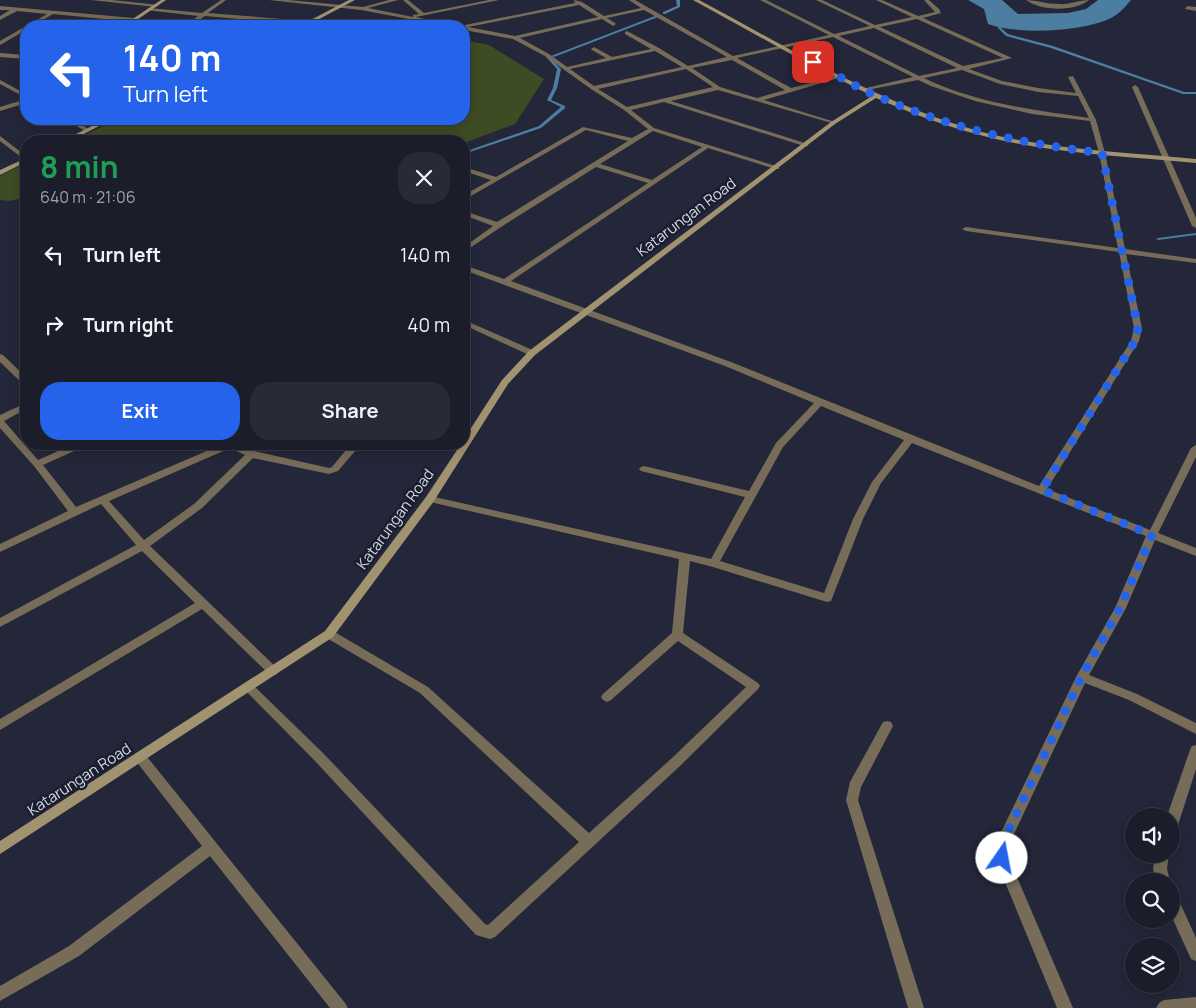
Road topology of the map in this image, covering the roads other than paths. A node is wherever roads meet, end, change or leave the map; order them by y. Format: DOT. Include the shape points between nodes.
graph roads {
  1 [pos="93,0"];
  2 [pos="164,0"];
  3 [pos="224,0"];
  4 [pos="271,0"];
  5 [pos="353,0"];
  6 [pos="396,0"];
  7 [pos="405,0"];
  8 [pos="456,0"];
  9 [pos="497,0"];
  10 [pos="631,0"];
  11 [pos="695,0"];
  12 [pos="762,0"];
  13 [pos="818,0"];
  14 [pos="878,0"];
  15 [pos="926,0"];
  16 [pos="1028,0"];
  17 [pos="1087,0"];
  18 [pos="577,2"];
  19 [pos="156,5"];
  20 [pos="341,6"];
  21 [pos="464,6"];
  22 [pos="0,8"];
  23 [pos="362,8"];
  24 [pos="644,8"];
  25 [pos="1187,8"];
  26 [pos="1196,9"];
  27 [pos="15,10"];
  28 [pos="149,10"];
  29 [pos="52,13"];
  30 [pos="423,14"];
  31 [pos="203,15"];
  32 [pos="602,17"];
  33 [pos="0,18"];
  34 [pos="409,18"];
  35 [pos="920,19"];
  36 [pos="40,20"];
  37 [pos="134,20"];
  38 [pos="196,20"];
  39 [pos="269,20"];
  40 [pos="315,20"];
  41 [pos="420,20"];
  42 [pos="613,24"];
  43 [pos="470,27"];
  44 [pos="877,28"];
  45 [pos="470,29"];
  46 [pos="20,32"];
  47 [pos="627,33"];
  48 [pos="835,37"];
  49 [pos="515,38"];
  50 [pos="0,43"];
  51 [pos="786,47"];
  52 [pos="594,49"];
  53 [pos="657,49"];
  54 [pos="0,55"];
  55 [pos="20,57"];
  56 [pos="735,58"];
  57 [pos="612,59"];
  58 [pos="568,68"];
  59 [pos="688,68"];
  60 [pos="962,68"];
  61 [pos="840,76"];
  62 [pos="1071,77"];
  63 [pos="916,78"];
  64 [pos="1,83"];
  65 [pos="1135,87"];
  66 [pos="593,88"];
  67 [pos="718,88"];
  68 [pos="789,90"];
  69 [pos="864,90"];
  70 [pos="20,93"];
  71 [pos="875,96"];
  72 [pos="1080,96"];
  73 [pos="757,100"];
  74 [pos="666,102"];
  75 [pos="20,103"];
  76 [pos="0,109"];
  77 [pos="626,109"];
  78 [pos="1093,120"];
  79 [pos="833,123"];
  80 [pos="78,125"];
  81 [pos="97,125"];
  82 [pos="87,130"];
  83 [pos="652,130"];
  84 [pos="77,135"];
  85 [pos="0,138"];
  86 [pos="635,141"];
  87 [pos="806,145"];
  88 [pos="706,146"];
  89 [pos="1102,153"];
  90 [pos="20,155"];
  91 [pos="1168,159"];
  92 [pos="1196,162"];
  93 [pos="20,163"];
  94 [pos="596,165"];
  95 [pos="776,168"];
  96 [pos="470,171"];
  97 [pos="0,173"];
  98 [pos="495,179"];
  99 [pos="652,182"];
  100 [pos="470,194"];
  101 [pos="470,215"];
  102 [pos="498,225"];
  103 [pos="1196,226"];
  104 [pos="966,229"];
  105 [pos="470,246"];
  106 [pos="1123,251"];
  107 [pos="1196,261"];
  108 [pos="470,269"];
  109 [pos="506,281"];
  110 [pos="584,311"];
  111 [pos="470,325"];
  112 [pos="532,353"];
  113 [pos="0,358"];
  114 [pos="20,376"];
  115 [pos="819,402"];
  116 [pos="20,409"];
  117 [pos="0,421"];
  118 [pos="470,437"];
  119 [pos="910,440"];
  120 [pos="20,444"];
  121 [pos="1196,448"];
  122 [pos="25,450"];
  123 [pos="68,450"];
  124 [pos="217,450"];
  125 [pos="242,450"];
  126 [pos="351,450"];
  127 [pos="461,450"];
  128 [pos="250,454"];
  129 [pos="37,464"];
  130 [pos="644,469"];
  131 [pos="1042,490"];
  132 [pos="750,495"];
  133 [pos="430,499"];
  134 [pos="103,500"];
  135 [pos="74,512"];
  136 [pos="1152,535"];
  137 [pos="143,546"];
  138 [pos="0,548"];
  139 [pos="1196,552"];
  140 [pos="685,556"];
  141 [pos="714,563"];
  142 [pos="202,604"];
  143 [pos="0,623"];
  144 [pos="329,634"];
  145 [pos="677,635"];
  146 [pos="273,671"];
  147 [pos="1082,676"];
  148 [pos="248,687"];
  149 [pos="607,697"];
  150 [pos="0,725"];
  151 [pos="887,726"];
  152 [pos="1196,729"];
  153 [pos="1196,750"];
  154 [pos="140,757"];
  155 [pos="1177,808"];
  156 [pos="589,842"];
  157 [pos="211,847"];
  158 [pos="0,848"];
  159 [pos="1180,919"];
  160 [pos="1196,954"];
  161 [pos="0,994"];
  162 [pos="1196,1005"];
  163 [pos="340,1008"];
  164 [pos="916,1008"];
  165 [pos="1065,1008"];
  166 [pos="1164,1008"];
  1 -- 19 [label="street"];
  2 -- 19 [label="street"];
  3 -- 31 [label="street"];
  4 -- 20 [label="street"];
  5 -- 20 [label="street"];
  6 -- 23 [label="street"];
  7 -- 30 [label="street"];
  8 -- 21 [label="street"];
  9 -- 21 [label="street"];
  10 -- 24 [label="street"];
  11 -- 51 [label="street"];
  12 -- 48 [label="street"];
  13 -- 44 [label="street"];
  14 -- 35 [label="street"];
  15 -- 35 [label="street" via="938,13"];
  16 -- 17 [label="street" via="1038,5 1076,5"];
  18 -- 32 [label="street"];
  18 -- 43 [label="street"];
  19 -- 28 [label="street"];
  20 -- 23 [label="street"];
  20 -- 40 [label="street"];
  21 -- 30 [label="street"];
  22 -- 27 [label="street"];
  23 -- 34 [label="street"];
  24 -- 32 [label="street"];
  24 -- 56 [label="street"];
  25 -- 26 [label="street"];
  27 -- 29 [label="street"];
  27 -- 33 [label="street"];
  28 -- 31 [label="street"];
  28 -- 37 [label="street"];
  29 -- 36 [label="street"];
  29 -- 37 [label="street"];
  30 -- 34 [label="street"];
  31 -- 38 [label="street"];
  31 -- 39 [label="street"];
  32 -- 42 [label="street"];
  32 -- 49 [label="street"];
  34 -- 41 [label="street"];
  35 -- 44 [label="street"];
  35 -- 60 [label="street" via="1009,58"];
  44 -- 48 [label="street"];
  44 -- 60 [label="street"];
  45 -- 49 [label="street"];
  46 -- 50 [label="street"];
  47 -- 53 [label="street"];
  48 -- 51 [label="street"];
  48 -- 63 [label="street"];
  49 -- 58 [label="street"];
  51 -- 56 [label="street"];
  51 -- 61 [label="street"];
  52 -- 57 [label="street"];
  53 -- 57 [label="street"];
  53 -- 59 [label="street"];
  54 -- 55 [label="street"];
  56 -- 59 [label="street"];
  56 -- 68 [label="street"];
  57 -- 58 [label="street"];
  58 -- 66 [label="street"];
  59 -- 66 [label="street"];
  59 -- 67 [label="street"];
  60 -- 63 [label="street"];
  60 -- 72 [label="street" via="1000,82"];
  61 -- 68 [label="street"];
  61 -- 69 [label="street"];
  62 -- 72 [label="street"];
  63 -- 69 [label="street"];
  63 -- 78 [label="street" via="975,99 1032,112"];
  64 -- 70 [label="street"];
  65 -- 91 [label="street"];
  66 -- 77 [label="street"];
  67 -- 73 [label="street"];
  67 -- 74 [label="street"];
  68 -- 73 [label="street"];
  69 -- 71 [label="street"];
  71 -- 79 [label="street, Katarungan Road"];
  71 -- 89 [label="street" via="982,134"];
  72 -- 78 [label="street"];
  73 -- 79 [label="street"];
  74 -- 77 [label="street"];
  74 -- 87 [label="street"];
  75 -- 76 [label="street"];
  77 -- 83 [label="street"];
  78 -- 89 [label="street"];
  79 -- 87 [label="street, Katarungan Road"];
  80 -- 82 [label="street"];
  81 -- 82 [label="street"];
  82 -- 84 [label="street"];
  83 -- 86 [label="street"];
  83 -- 88 [label="street"];
  85 -- 90 [label="street"];
  86 -- 94 [label="street"];
  86 -- 98 [label="street" via="584,128"];
  87 -- 95 [label="street, Katarungan Road"];
  88 -- 95 [label="street"];
  88 -- 99 [label="street"];
  89 -- 91 [label="street"];
  89 -- 106 [label="street"];
  91 -- 92 [label="street"];
  91 -- 103 [label="street"];
  93 -- 97 [label="street"];
  94 -- 99 [label="street"];
  94 -- 102 [label="street"];
  95 -- 110 [label="street, Katarungan Road"];
  96 -- 98 [label="street"];
  98 -- 100 [label="street"];
  99 -- 109 [label="street"];
  101 -- 102 [label="street"];
  102 -- 105 [label="street"];
  104 -- 106 [label="street"];
  106 -- 107 [label="street"];
  106 -- 131 [label="street" via="1138,328 1135,341"];
  108 -- 109 [label="street"];
  109 -- 110 [label="street"];
  110 -- 112 [label="street, Katarungan Road"];
  110 -- 115 [label="street" via="728,364"];
  111 -- 112 [label="street"];
  112 -- 118 [label="street, Katarungan Road" via="505,382"];
  113 -- 114 [label="street"];
  115 -- 119 [label="street"];
  115 -- 132 [label="street" via="779,445"];
  116 -- 117 [label="street"];
  117 -- 120 [label="street"];
  119 -- 131 [label="street"];
  119 -- 141 [label="street" via="877,482 858,519 829,597"];
  121 -- 136 [label="street"];
  122 -- 129 [label="street"];
  123 -- 129 [label="street"];
  124 -- 134 [label="street"];
  125 -- 128 [label="street"];
  126 -- 128 [label="street" via="335,469 329,471"];
  127 -- 133 [label="street, Katarungan Road"];
  128 -- 137 [label="street" via="198,506"];
  129 -- 135 [label="street"];
  130 -- 132 [label="street"];
  131 -- 136 [label="street"];
  132 -- 141 [label="street"];
  133 -- 140 [label="street"];
  133 -- 144 [label="street, Katarungan Road"];
  134 -- 135 [label="street"];
  134 -- 137 [label="street"];
  135 -- 138 [label="street"];
  136 -- 139 [label="street"];
  136 -- 147 [label="street" via="1120,608"];
  137 -- 142 [label="street"];
  137 -- 143 [label="street"];
  140 -- 141 [label="street"];
  140 -- 145 [label="street"];
  142 -- 146 [label="street"];
  142 -- 150 [label="street"];
  144 -- 146 [label="street, Katarungan Road"];
  144 -- 156 [label="street" via="424,690"];
  145 -- 149 [label="street"];
  145 -- 156 [label="street" via="754,687"];
  146 -- 148 [label="street, Katarungan Road"];
  147 -- 152 [label="street"];
  147 -- 165 [label="street" via="1000,848"];
  148 -- 154 [label="street, Katarungan Road"];
  148 -- 156 [label="street" via="320,758 484,932 494,930"];
  151 -- 164 [label="street" via="855,786 852,800"];
  153 -- 155 [label="street"];
  154 -- 157 [label="street"];
  154 -- 158 [label="street, Katarungan Road"];
  157 -- 161 [label="street" via="74,951"];
  157 -- 163 [label="street"];
  159 -- 160 [label="street"];
  162 -- 166 [label="street"];
}
